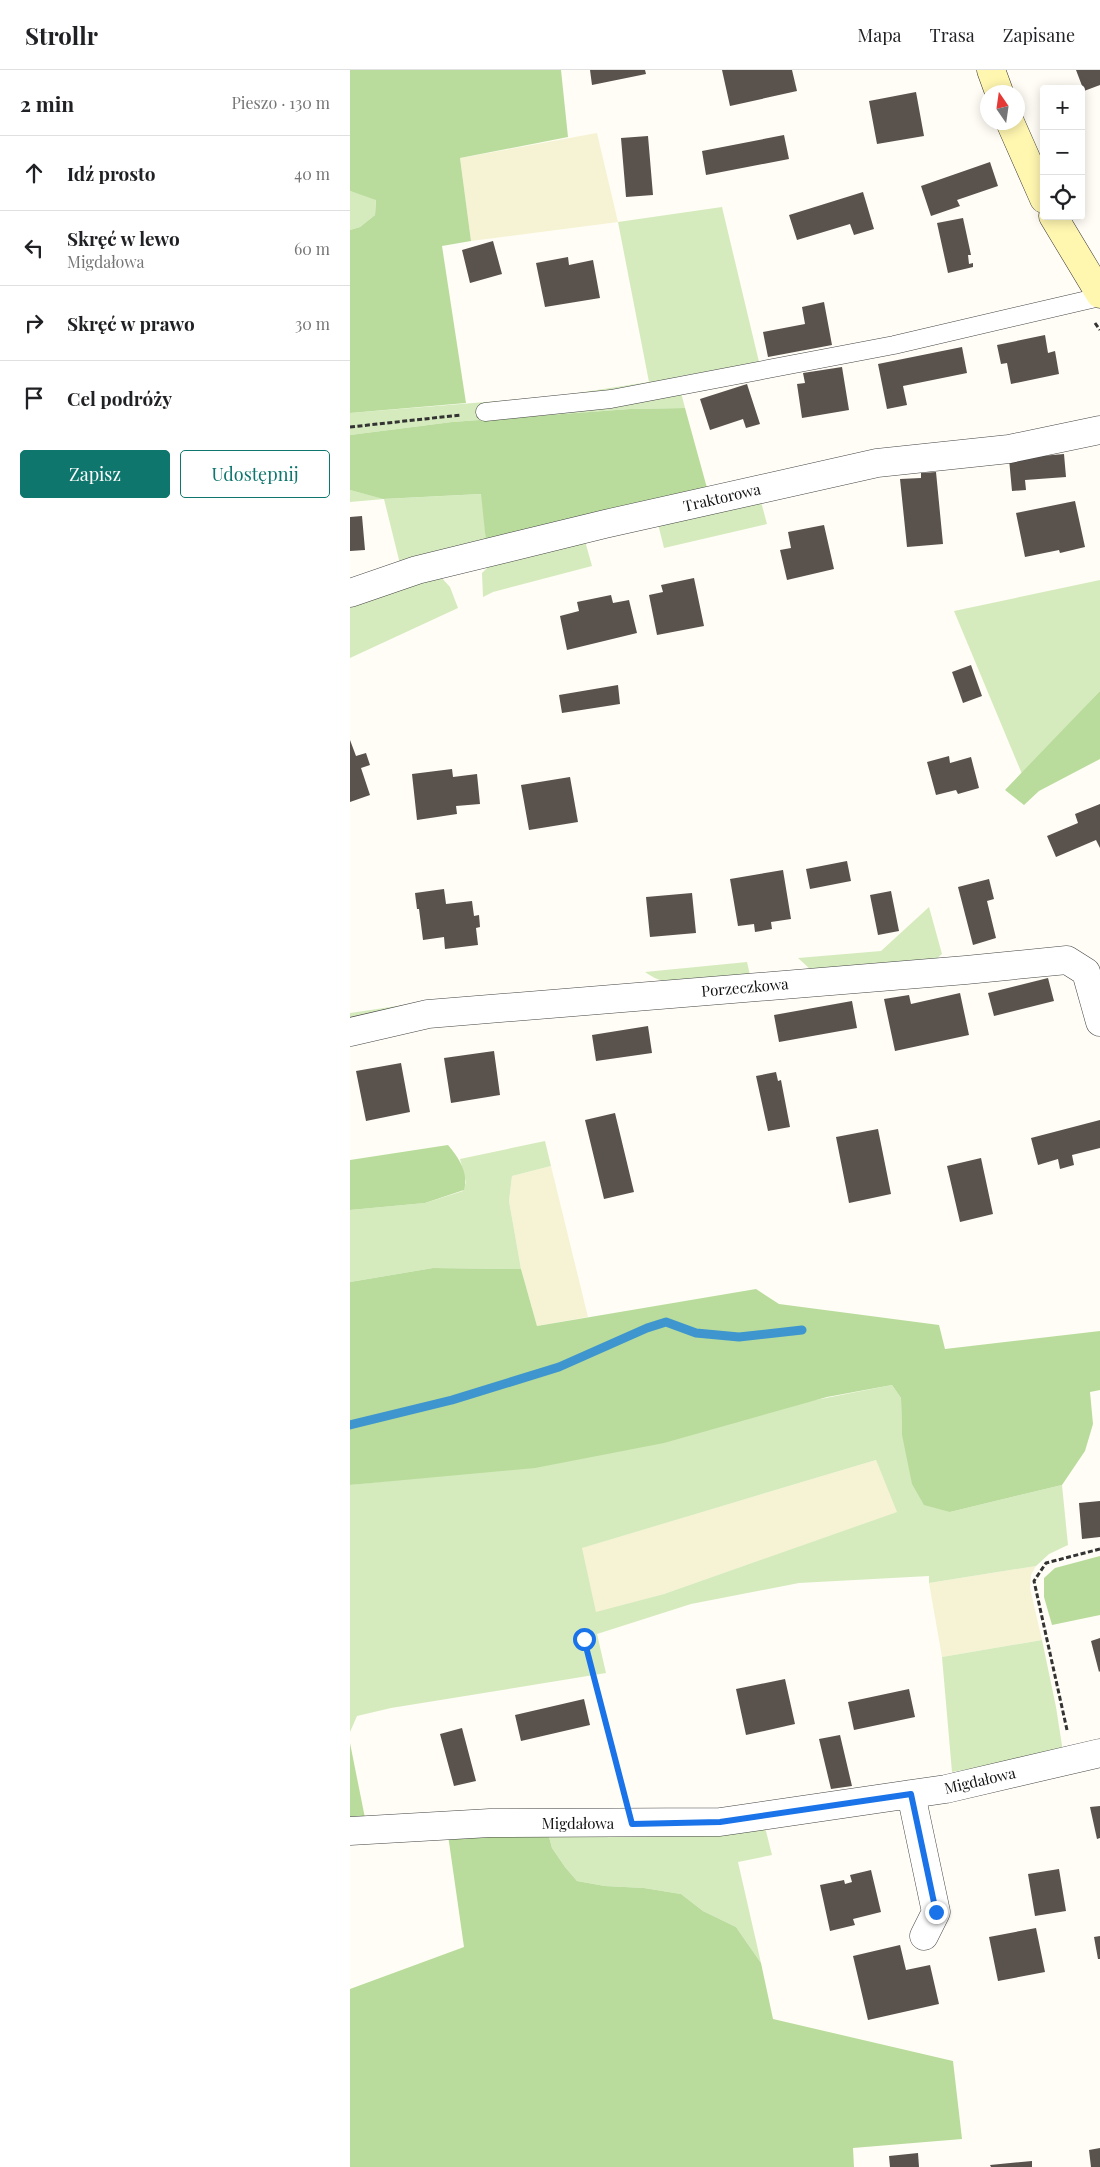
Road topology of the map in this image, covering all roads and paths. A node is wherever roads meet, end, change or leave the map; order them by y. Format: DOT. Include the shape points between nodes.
graph roads {
  1 [pos="991,70"];
  2 [pos="996,85"];
  3 [pos="1014,130"];
  4 [pos="1040,190"];
  5 [pos="1055,220"];
  6 [pos="1100,296"];
  7 [pos="485,412"];
  8 [pos="350,427"];
  9 [pos="1100,430"];
  10 [pos="350,593"];
  11 [pos="1100,1022"];
  12 [pos="350,1032"];
  13 [pos="1100,1549"];
  14 [pos="584,1639"];
  15 [pos="1100,1753"];
  16 [pos="1074,1759"];
  17 [pos="911,1794"];
  18 [pos="632,1824"];
  19 [pos="350,1831"];
  20 [pos="924,1936"];
  1 -- 2 [label="street"];
  3 -- 4 [label="street"];
  5 -- 6 [label="street"];
  6 -- 7 [label="lane" via="894,344 611,399"];
  7 -- 8 [label="path"];
  9 -- 10 [label="street, Traktorowa" via="1009,449 877,463 418,570"];
  11 -- 12 [label="street, Porzeczkowa" via="1086,972 1067,960 428,1014"];
  13 -- 16 [label="path" via="1046,1563 1034,1581"];
  14 -- 18 [label="path"];
  15 -- 16 [label="street, Migdałowa"];
  16 -- 17 [label="street, Migdałowa"];
  17 -- 18 [label="street, Migdałowa" via="720,1822"];
  17 -- 20 [label="street" via="936,1912"];
  18 -- 19 [label="street, Migdałowa" via="490,1824"];
}
